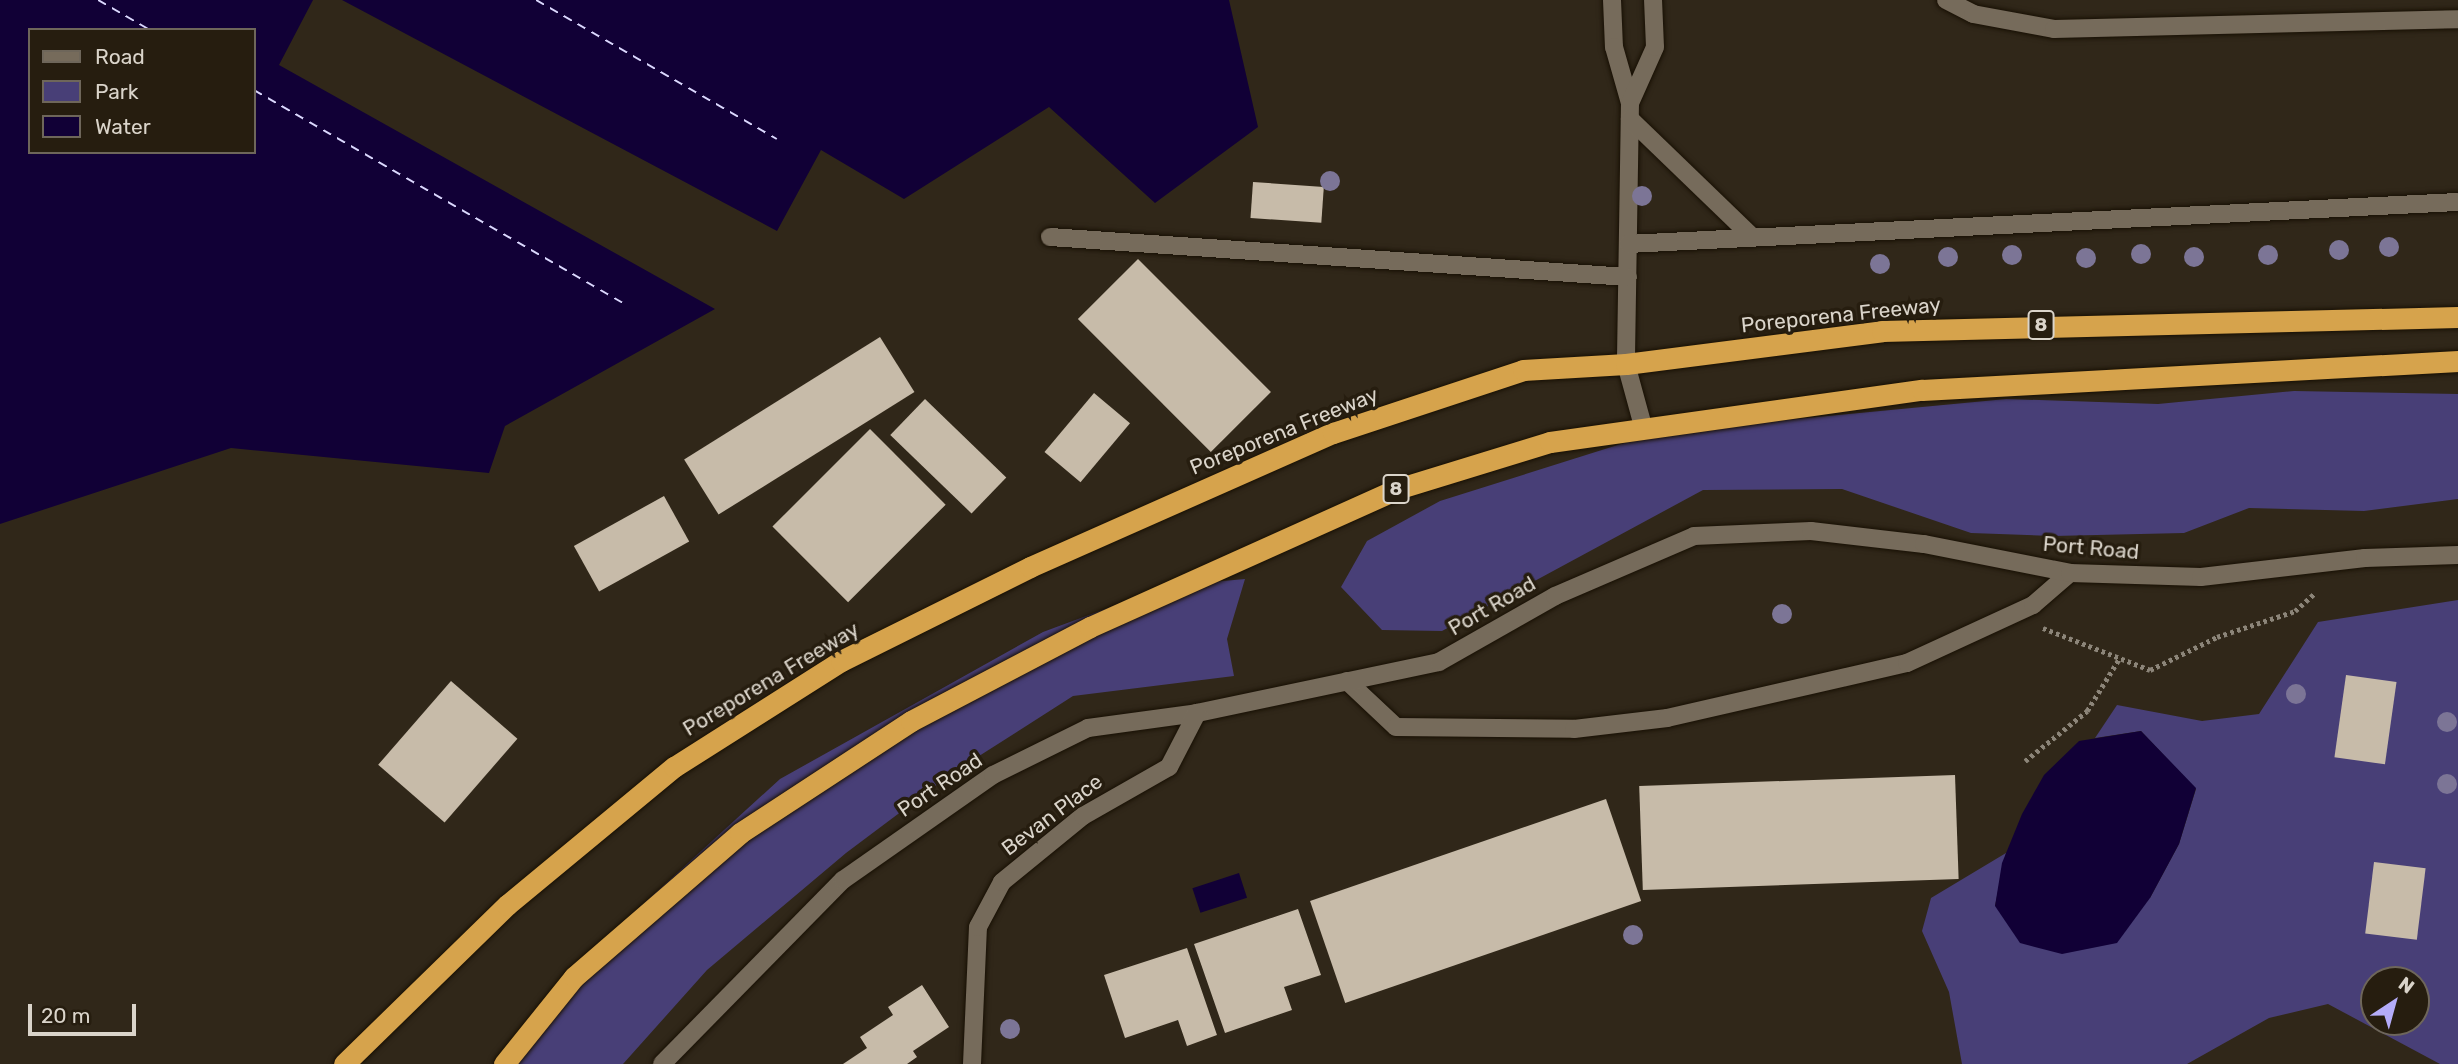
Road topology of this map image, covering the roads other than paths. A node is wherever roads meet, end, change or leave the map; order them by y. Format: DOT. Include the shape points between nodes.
graph roads {
  1 [pos="1612,0"];
  2 [pos="1653,0"];
  3 [pos="1946,0"];
  4 [pos="2458,19"];
  5 [pos="1630,111"];
  6 [pos="2458,202"];
  7 [pos="1050,237"];
  8 [pos="1752,237"];
  9 [pos="1628,244"];
  10 [pos="1628,277"];
  11 [pos="2458,317"];
  12 [pos="2458,361"];
  13 [pos="1626,364"];
  14 [pos="1643,426"];
  15 [pos="2458,555"];
  16 [pos="2070,573"];
  17 [pos="1347,681"];
  18 [pos="1197,713"];
  19 [pos="344,1064"];
  20 [pos="504,1064"];
  21 [pos="662,1064"];
  22 [pos="972,1064"];
  1 -- 5 [label="street" via="1614,47"];
  2 -- 5 [label="street" via="1655,47"];
  3 -- 4 [label="street" via="1973,14 2054,29"];
  5 -- 8 [label="street"];
  5 -- 9 [label="street"];
  6 -- 8 [label="street"];
  7 -- 10 [label="street"];
  8 -- 9 [label="street"];
  9 -- 10 [label="street"];
  10 -- 13 [label="street"];
  11 -- 13 [label="highway, Poreporena Freeway / 8" via="1882,331"];
  12 -- 14 [label="highway, 8" via="1922,390"];
  13 -- 14 [label="street"];
  13 -- 19 [label="highway, Poreporena Freeway / 8" via="1523,370 1333,433 1030,567 841,661 674,767 507,905"];
  14 -- 20 [label="highway, 8" via="1550,442 1397,489 1090,627 911,720 740,833 574,976"];
  15 -- 16 [label="street, Port Road" via="2352,559 2201,577"];
  16 -- 17 [label="street, Port Road" via="1924,544 1811,531 1694,536 1555,596 1439,662"];
  16 -- 17 [label="street" via="2020,612 1907,663 1667,718 1574,729 1396,727"];
  17 -- 18 [label="street, Port Road"];
  18 -- 21 [label="street, Port Road" via="1088,728 993,775 843,880"];
  18 -- 22 [label="street, Bevan Place" via="1169,767 1083,816 1002,882 978,927"];
}
